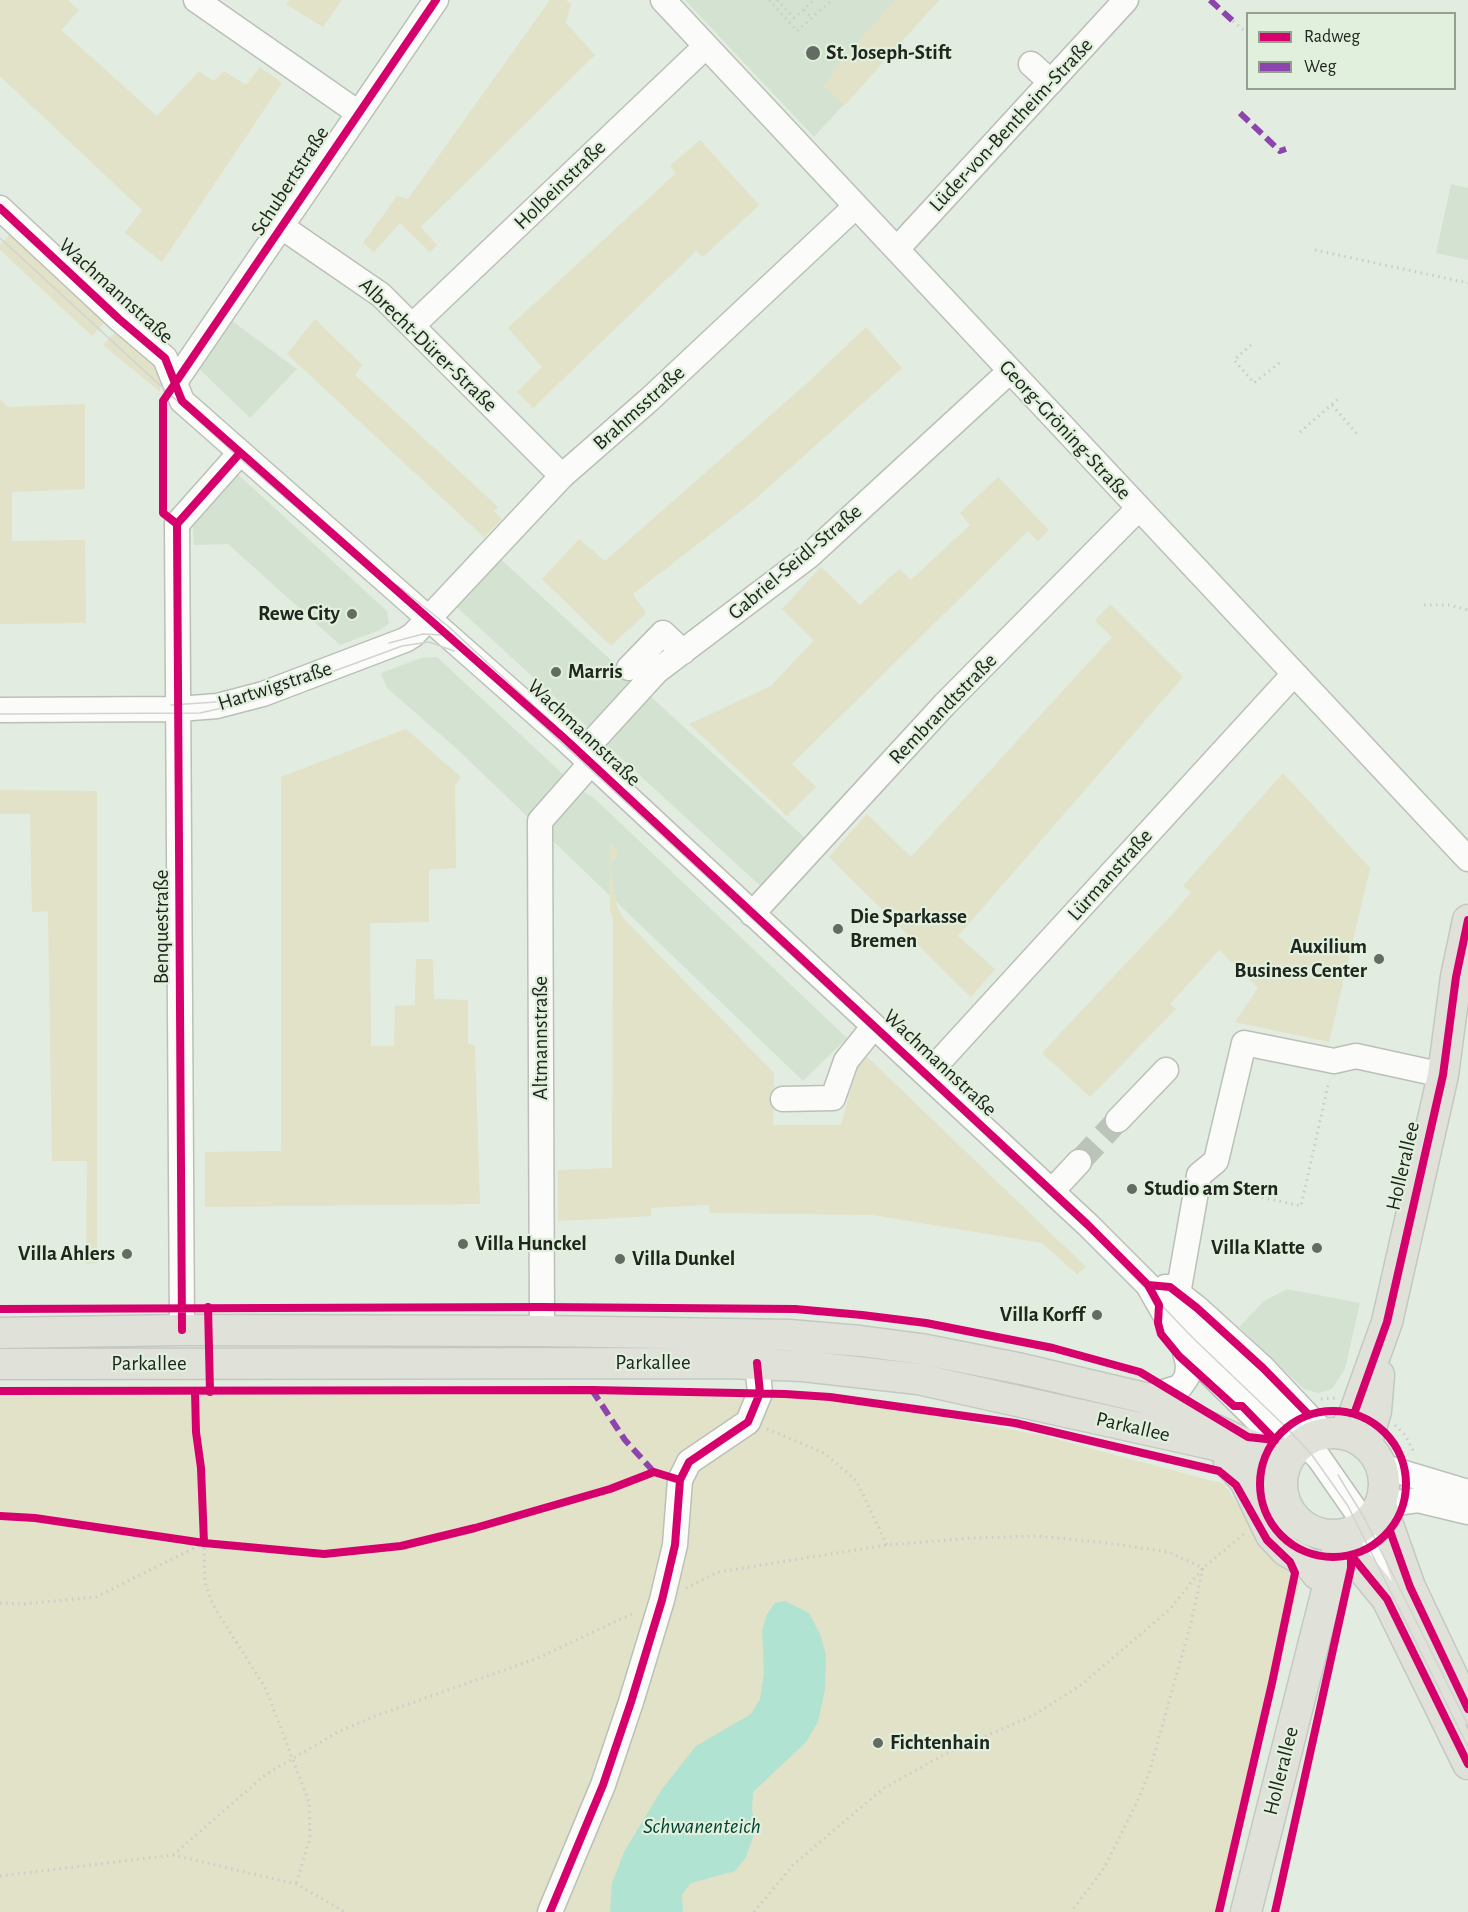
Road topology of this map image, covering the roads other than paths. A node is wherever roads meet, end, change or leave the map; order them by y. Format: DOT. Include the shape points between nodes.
graph roads {
  1 [pos="196,0"];
  2 [pos="436,0"];
  3 [pos="663,0"];
  4 [pos="1126,0"];
  5 [pos="706,46"];
  6 [pos="1031,64"];
  7 [pos="1051,82"];
  8 [pos="357,112"];
  9 [pos="856,206"];
  10 [pos="0,208"];
  11 [pos="282,227"];
  12 [pos="897,249"];
  13 [pos="413,325"];
  14 [pos="1010,371"];
  15 [pos="175,382"];
  16 [pos="240,453"];
  17 [pos="562,476"];
  18 [pos="1138,509"];
  19 [pos="429,617"];
  20 [pos="683,652"];
  21 [pos="628,668"];
  22 [pos="1293,675"];
  23 [pos="179,709"];
  24 [pos="0,710"];
  25 [pos="586,759"];
  26 [pos="1468,859"];
  27 [pos="752,914"];
  28 [pos="1468,920"];
  29 [pos="1468,1005"];
  30 [pos="874,1026"];
  31 [pos="1166,1070"];
  32 [pos="927,1075"];
  33 [pos="1443,1075"];
  34 [pos="783,1099"];
  35 [pos="1119,1120"];
  36 [pos="1080,1162"];
  37 [pos="1052,1191"];
  38 [pos="1148,1285"];
  39 [pos="1178,1294"];
  40 [pos="182,1330"];
  41 [pos="542,1331"];
  42 [pos="0,1333"];
  43 [pos="1184,1348"];
  44 [pos="757,1363"];
  45 [pos="0,1364"];
  46 [pos="1145,1398"];
  47 [pos="1197,1441"];
  48 [pos="1335,1446"];
  49 [pos="1282,1491"];
  50 [pos="1468,1492"];
  51 [pos="1468,1512"];
  52 [pos="1362,1522"];
  53 [pos="1309,1530"];
  54 [pos="1317,1574"];
  55 [pos="1391,1581"];
  56 [pos="1316,1629"];
  57 [pos="1468,1709"];
  58 [pos="1468,1735"];
  59 [pos="1468,1764"];
  60 [pos="550,1912"];
  61 [pos="1246,1912"];
  1 -- 8 [label="street"];
  2 -- 8 [label="street, Schubertstraße"];
  3 -- 5 [label="street, Georg-Gröning-Straße"];
  4 -- 7 [label="street, Lüder-von-Bentheim-Straße"];
  5 -- 9 [label="street, Georg-Gröning-Straße"];
  5 -- 13 [label="street, Holbeinstraße"];
  6 -- 7 [label="street"];
  7 -- 12 [label="street, Lüder-von-Bentheim-Straße"];
  8 -- 11 [label="street, Schubertstraße"];
  9 -- 12 [label="street, Georg-Gröning-Straße"];
  9 -- 17 [label="street, Brahmsstraße"];
  10 -- 15 [label="street, Wachmannstraße" via="165,358"];
  11 -- 13 [label="street, Albrecht-Dürer-Straße" via="381,294"];
  11 -- 15 [label="street, Schubertstraße"];
  12 -- 14 [label="street, Georg-Gröning-Straße"];
  13 -- 17 [label="street, Albrecht-Dürer-Straße"];
  14 -- 18 [label="street, Georg-Gröning-Straße"];
  14 -- 20 [label="street, Gabriel-Seidl-Straße" via="809,556"];
  15 -- 16 [label="street, Wachmannstraße" via="182,401"];
  16 -- 19 [label="street, Wachmannstraße"];
  16 -- 23 [label="street, Benquestraße" via="177,524"];
  17 -- 19 [label="street, Brahmsstraße"];
  18 -- 22 [label="street, Georg-Gröning-Straße"];
  18 -- 27 [label="street, Rembrandtstraße" via="944,705"];
  19 -- 23 [label="street, Hartwigstraße" via="405,640 263,694 217,706"];
  19 -- 25 [label="street, Wachmannstraße"];
  20 -- 21 [label="street" via="663,633"];
  20 -- 25 [label="street, Gabriel-Seidl-Straße" via="657,671"];
  22 -- 26 [label="street, Georg-Gröning-Straße"];
  22 -- 32 [label="street, Lürmanstraße"];
  23 -- 24 [label="street, Hartwigstraße"];
  23 -- 40 [label="street, Benquestraße"];
  25 -- 27 [label="street, Wachmannstraße"];
  25 -- 41 [label="street, Altmannstraße" via="540,821"];
  27 -- 30 [label="street, Wachmannstraße"];
  28 -- 33 [label="main road, Hollerallee"];
  29 -- 33 [label="main road, Hollerallee"];
  30 -- 32 [label="street, Wachmannstraße"];
  30 -- 34 [label="street" via="846,1061 833,1098"];
  31 -- 35 [label="street"];
  32 -- 37 [label="street, Wachmannstraße"];
  33 -- 39 [label="street" via="1356,1056 1334,1062 1244,1043 1216,1161 1199,1174"];
  33 -- 48 [label="main road, Hollerallee" via="1382,1339 1354,1414"];
  36 -- 37 [label="street"];
  37 -- 38 [label="street, Wachmannstraße"];
  38 -- 39 [label="street, Wachmannstraße" via="1170,1287"];
  38 -- 43 [label="street, Wachmannstraße"];
  38 -- 48 [label="street"];
  39 -- 48 [label="street, Wachmannstraße" via="1263,1368"];
  40 -- 41 [label="main road, Parkallee"];
  40 -- 42 [label="main road, Parkallee"];
  41 -- 46 [label="main road, Parkallee" via="789,1335 860,1341 988,1363"];
  43 -- 46 [label="street, Parkallee" via="1187,1377 1179,1387"];
  43 -- 48 [label="street, Wachmannstraße"];
  44 -- 45 [label="main road, Parkallee"];
  44 -- 47 [label="main road, Parkallee" via="918,1379"];
  44 -- 60 [label="street" via="760,1393 748,1422 689,1462 681,1480 675,1545 662,1600 603,1785"];
  46 -- 48 [label="main road, Parkallee" via="1268,1451"];
  47 -- 49 [label="main road, Parkallee" via="1216,1444 1241,1457"];
  47 -- 54 [label="main road" via="1233,1466 1245,1481 1271,1535 1286,1551 1310,1564"];
  48 -- 49 [label="main road, Hollerallee" via="1282,1477"];
  48 -- 50 [label="street, Parkallee"];
  48 -- 52 [label="street" via="1339,1484"];
  48 -- 52 [label="main road" via="1384,1490"];
  49 -- 53 [label="main road" via="1294,1517"];
  51 -- 52 [label="street" via="1418,1500"];
  52 -- 53 [label="main road" via="1329,1535"];
  52 -- 55 [label="main road"];
  52 -- 55 [label="main road" via="1351,1555"];
  52 -- 56 [label="main road, Hollerallee" via="1329,1591"];
  53 -- 54 [label="main road, Hollerallee"];
  54 -- 56 [label="main road, Hollerallee"];
  55 -- 57 [label="main road" via="1440,1654"];
  55 -- 58 [label="street"];
  55 -- 59 [label="main road" via="1387,1599"];
  56 -- 61 [label="main road, Hollerallee"];
}
